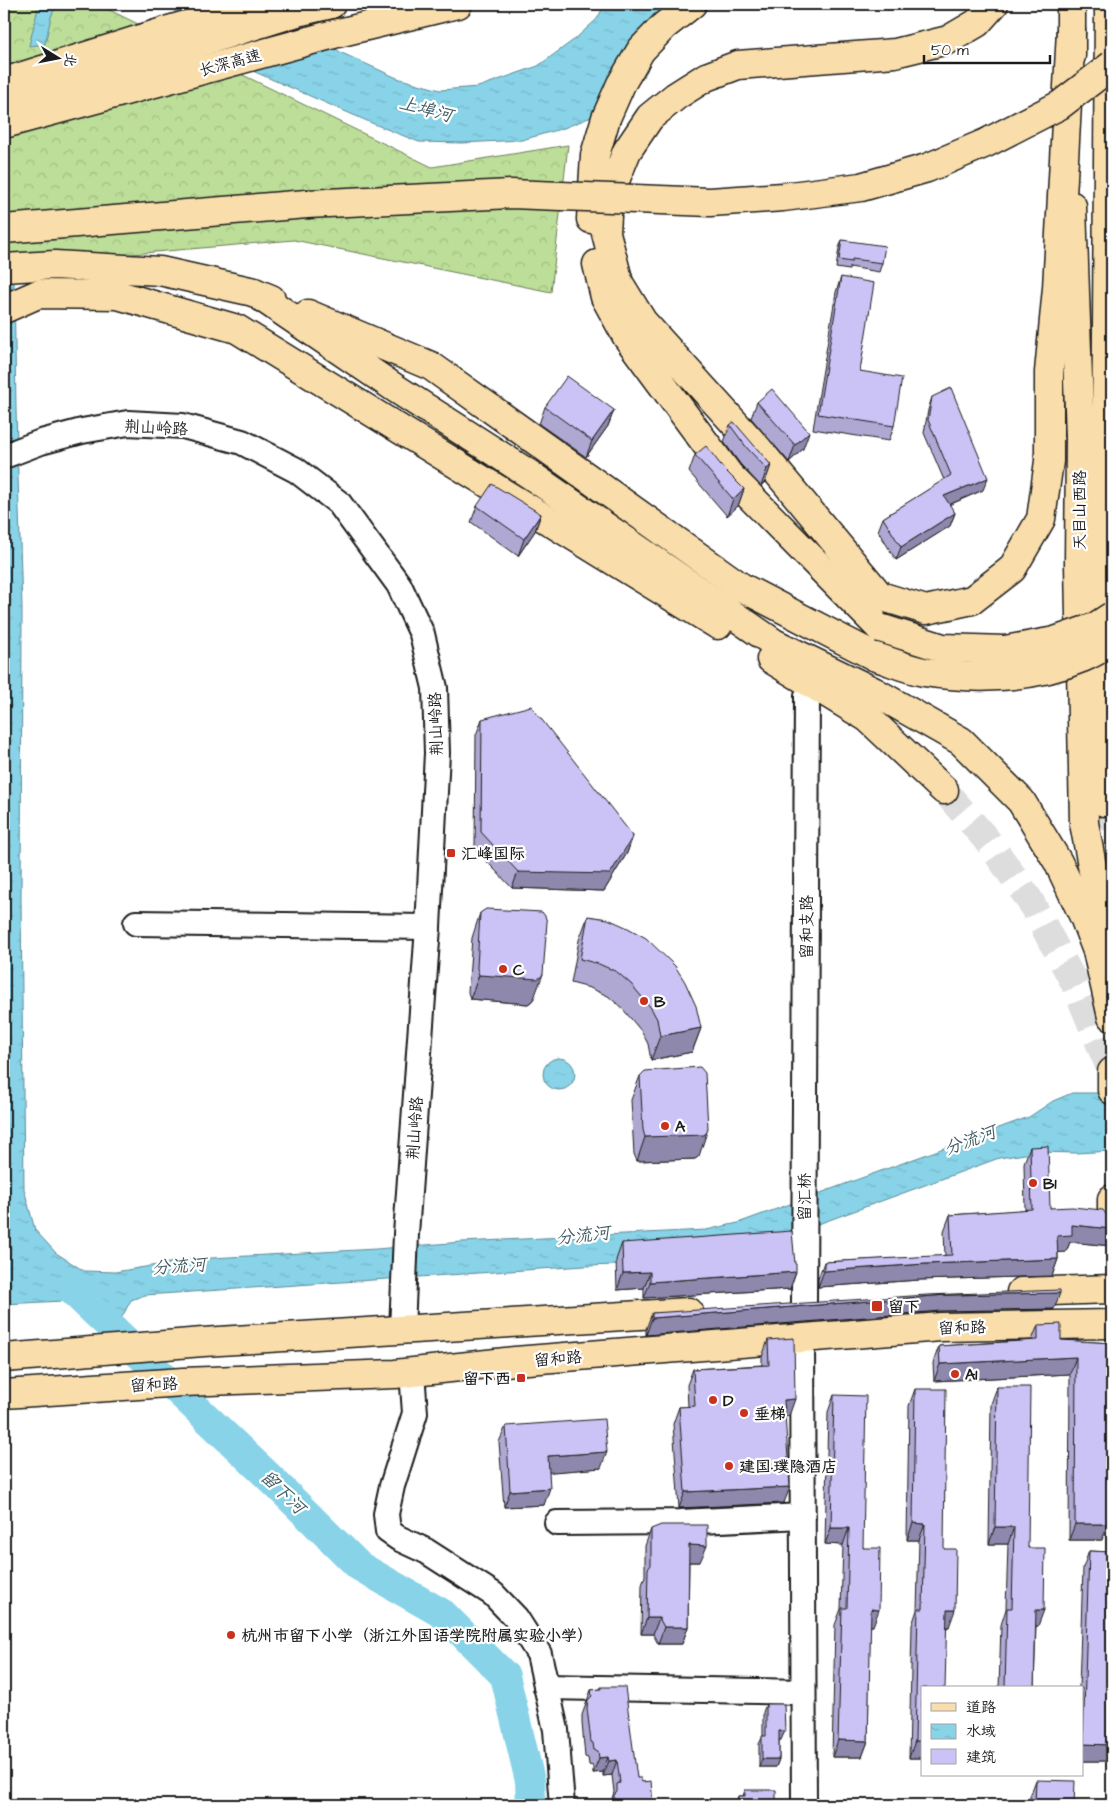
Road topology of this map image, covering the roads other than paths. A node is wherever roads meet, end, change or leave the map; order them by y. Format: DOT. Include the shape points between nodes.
graph roads {
  1 [pos="260,4"];
  2 [pos="330,4"];
  3 [pos="458,4"];
  4 [pos="692,4"];
  5 [pos="994,4"];
  6 [pos="1072,4"];
  7 [pos="1109,4"];
  8 [pos="1071,32"];
  9 [pos="177,38"];
  10 [pos="1112,64"];
  11 [pos="4,82"];
  12 [pos="4,103"];
  13 [pos="4,124"];
  14 [pos="4,229"];
  15 [pos="4,268"];
  16 [pos="254,292"];
  17 [pos="4,309"];
  18 [pos="237,329"];
  19 [pos="395,388"];
  20 [pos="4,456"];
  21 [pos="1112,616"];
  22 [pos="1112,642"];
  23 [pos="807,696"];
  24 [pos="944,790"];
  25 [pos="1104,802"];
  26 [pos="136,923"];
  27 [pos="428,927"];
  28 [pos="1112,1016"];
  29 [pos="1112,1072"];
  30 [pos="1112,1076"];
  31 [pos="1112,1090"];
  32 [pos="804,1157"];
  33 [pos="1112,1199"];
  34 [pos="1112,1222"];
  35 [pos="1112,1289"];
  36 [pos="999,1293"];
  37 [pos="833,1302"];
  38 [pos="794,1305"];
  39 [pos="716,1310"];
  40 [pos="1112,1324"];
  41 [pos="402,1330"];
  42 [pos="802,1338"];
  43 [pos="4,1358"];
  44 [pos="412,1372"];
  45 [pos="4,1394"];
  46 [pos="803,1516"];
  47 [pos="557,1523"];
  48 [pos="546,1687"];
  49 [pos="803,1692"];
  50 [pos="562,1805"];
  51 [pos="804,1805"];
  1 -- 9 [label="main road"];
  2 -- 9 [label="main road, 长深高速"];
  3 -- 13 [label="main road, 长深高速" via="334,34"];
  4 -- 21 [label="main road, bridge" via="641,50 606,118 595,155 591,236 605,297 627,338 730,475 880,628 943,648 1005,650 1055,642 1095,627"];
  5 -- 8 [label="main road" via="977,23 948,40 895,53 738,65 706,77 650,117 628,151 608,198 606,233 619,283 643,322 758,449 880,596 926,610 972,600 1012,569 1041,519 1049,461 1049,372 1057,288"];
  6 -- 8 [label="main road, 天目山西路"];
  7 -- 25 [label="main road"];
  8 -- 28 [label="main road, 天目山西路" via="1084,823 1107,946"];
  9 -- 11 [label="main road"];
  9 -- 12 [label="main road, 长深高速"];
  10 -- 14 [label="main road, bridge" via="1060,105 986,143 927,168 861,187 710,202 510,194 308,204"];
  15 -- 16 [label="main road" via="55,265 160,271"];
  16 -- 19 [label="main road"];
  16 -- 22 [label="main road, bridge" via="432,366 741,586 876,657 922,672 1014,675 1082,658"];
  17 -- 18 [label="main road" via="38,294 118,295"];
  18 -- 19 [label="main road"];
  18 -- 24 [label="main road" via="868,718"];
  19 -- 28 [label="main road" via="532,476 774,643 873,691 961,741 1021,801 1058,862 1097,951"];
  20 -- 27 [label="street, 荆山岭路" via="82,431 128,423 184,426 242,442 296,470 339,503 399,585 422,634 435,688 437,753"];
  23 -- 32 [label="street, 留和支路"];
  26 -- 27 [label="street"];
  27 -- 41 [label="street, 荆山岭路"];
  29 -- 30 [label="main road"];
  30 -- 31 [label="main road"];
  32 -- 38 [label="street, 留汇桥" via="803,1236"];
  33 -- 34 [label="main road"];
  35 -- 36 [label="main road"];
  37 -- 38 [label="main road"];
  39 -- 41 [label="main road"];
  40 -- 42 [label="main road, 留和路" via="941,1327"];
  41 -- 43 [label="main road"];
  42 -- 44 [label="main road, 留和路"];
  42 -- 46 [label="street"];
  44 -- 45 [label="main road, 留和路"];
  44 -- 48 [label="street" via="415,1413 392,1486 386,1514 388,1531 493,1594 516,1618 539,1654"];
  46 -- 47 [label="street"];
  46 -- 49 [label="street"];
  48 -- 49 [label="street"];
  48 -- 50 [label="street" via="556,1730"];
  49 -- 51 [label="street"];
}
